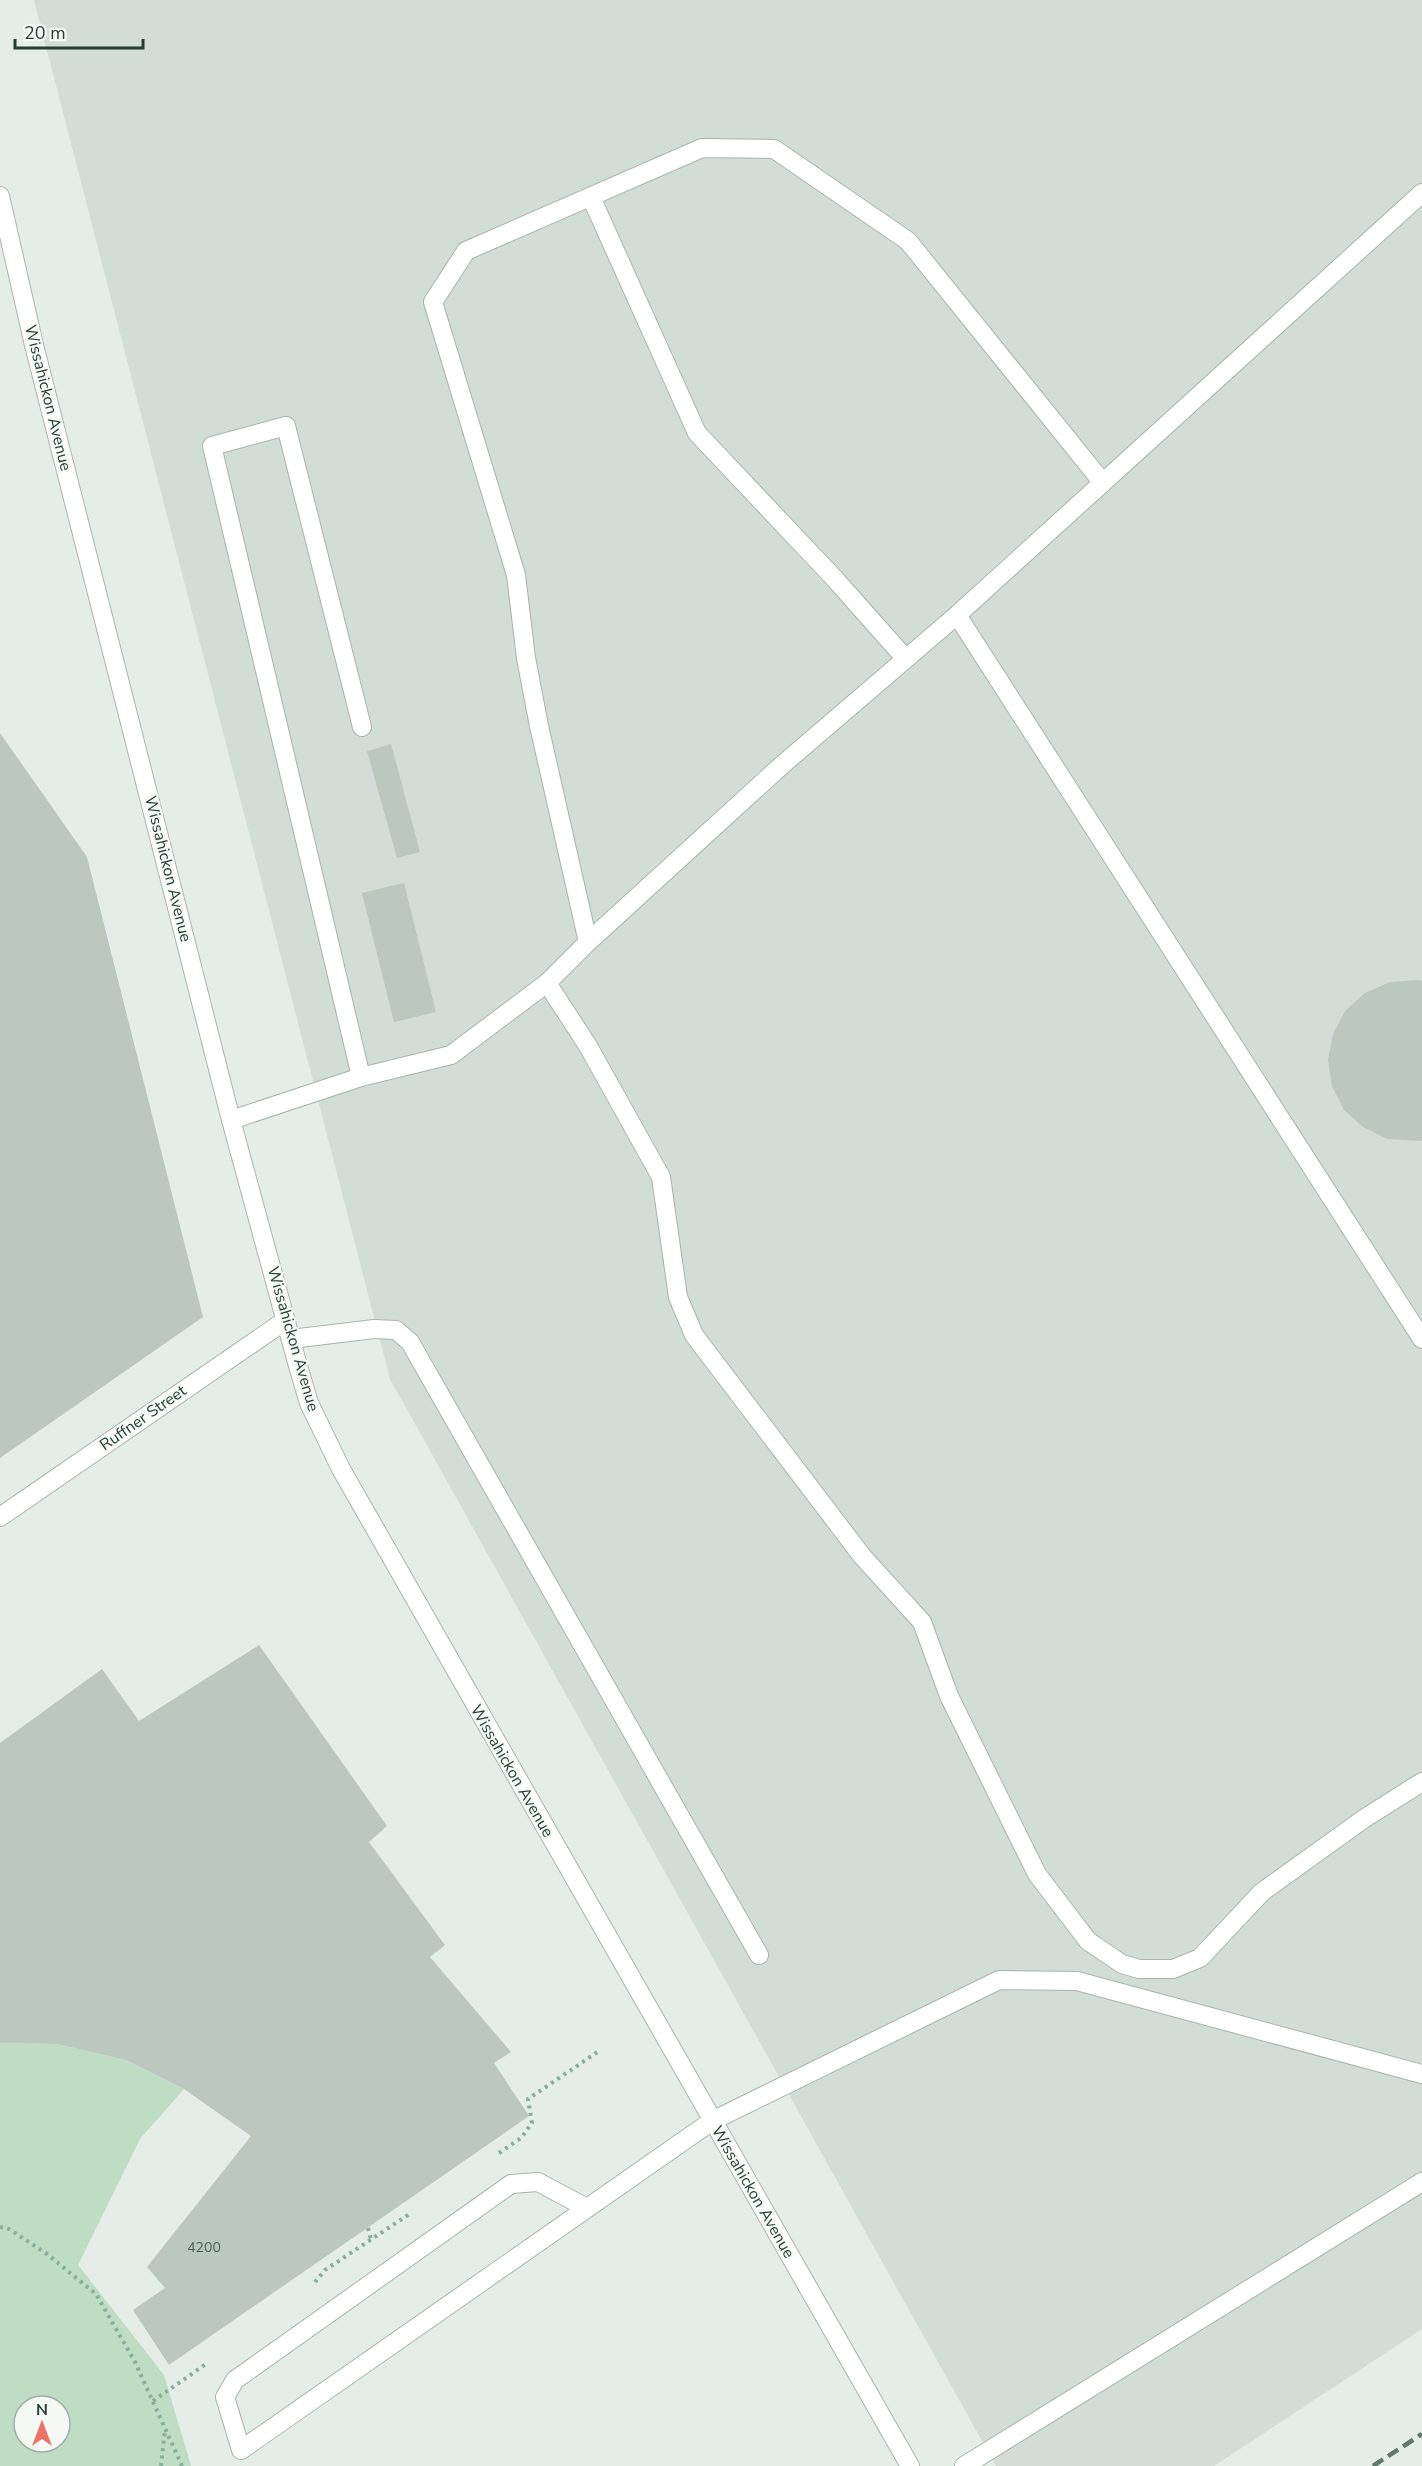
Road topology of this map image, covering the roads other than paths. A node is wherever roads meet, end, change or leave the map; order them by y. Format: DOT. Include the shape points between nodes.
graph roads {
  1 [pos="1422,193"];
  2 [pos="0,196"];
  3 [pos="591,197"];
  4 [pos="1103,483"];
  5 [pos="957,615"];
  6 [pos="905,658"];
  7 [pos="362,727"];
  8 [pos="588,942"];
  9 [pos="547,983"];
  10 [pos="361,1077"];
  11 [pos="231,1120"];
  12 [pos="286,1320"];
  13 [pos="291,1339"];
  14 [pos="1422,1339"];
  15 [pos="0,1517"];
  16 [pos="1422,1782"];
  17 [pos="759,1955"];
  18 [pos="1422,2074"];
  19 [pos="712,2121"];
  20 [pos="1422,2182"];
  21 [pos="585,2207"];
  22 [pos="910,2466"];
  23 [pos="964,2466"];
  1 -- 4 [label="street"];
  2 -- 11 [label="street, Wissahickon Avenue" via="34,345"];
  3 -- 4 [label="street" via="702,148 774,149 908,241"];
  3 -- 6 [label="street" via="697,433"];
  3 -- 8 [label="street" via="466,251 433,302 516,575 539,726"];
  4 -- 5 [label="street"];
  5 -- 6 [label="street"];
  5 -- 14 [label="street"];
  6 -- 8 [label="street"];
  7 -- 10 [label="street" via="286,426 212,446"];
  8 -- 9 [label="street"];
  9 -- 10 [label="street" via="451,1055"];
  9 -- 16 [label="street" via="588,1046 661,1177 678,1297 694,1335 862,1556 922,1622 949,1696 1037,1874 1088,1941 1122,1964 1139,1969 1173,1969 1200,1958 1262,1892"];
  10 -- 11 [label="street"];
  11 -- 12 [label="street, Wissahickon Avenue"];
  12 -- 13 [label="street, Wissahickon Avenue"];
  12 -- 15 [label="street, Ruffner Street"];
  13 -- 17 [label="street" via="374,1329 396,1330 410,1342"];
  13 -- 19 [label="street, Wissahickon Avenue" via="309,1403 341,1469"];
  18 -- 19 [label="street" via="1077,1982 999,1980"];
  19 -- 21 [label="street"];
  19 -- 22 [label="street, Wissahickon Avenue"];
  20 -- 23 [label="street"];
  21 -- 21 [label="street" via="538,2181 511,2184 502,2190 235,2380 225,2397 241,2450"];
}
